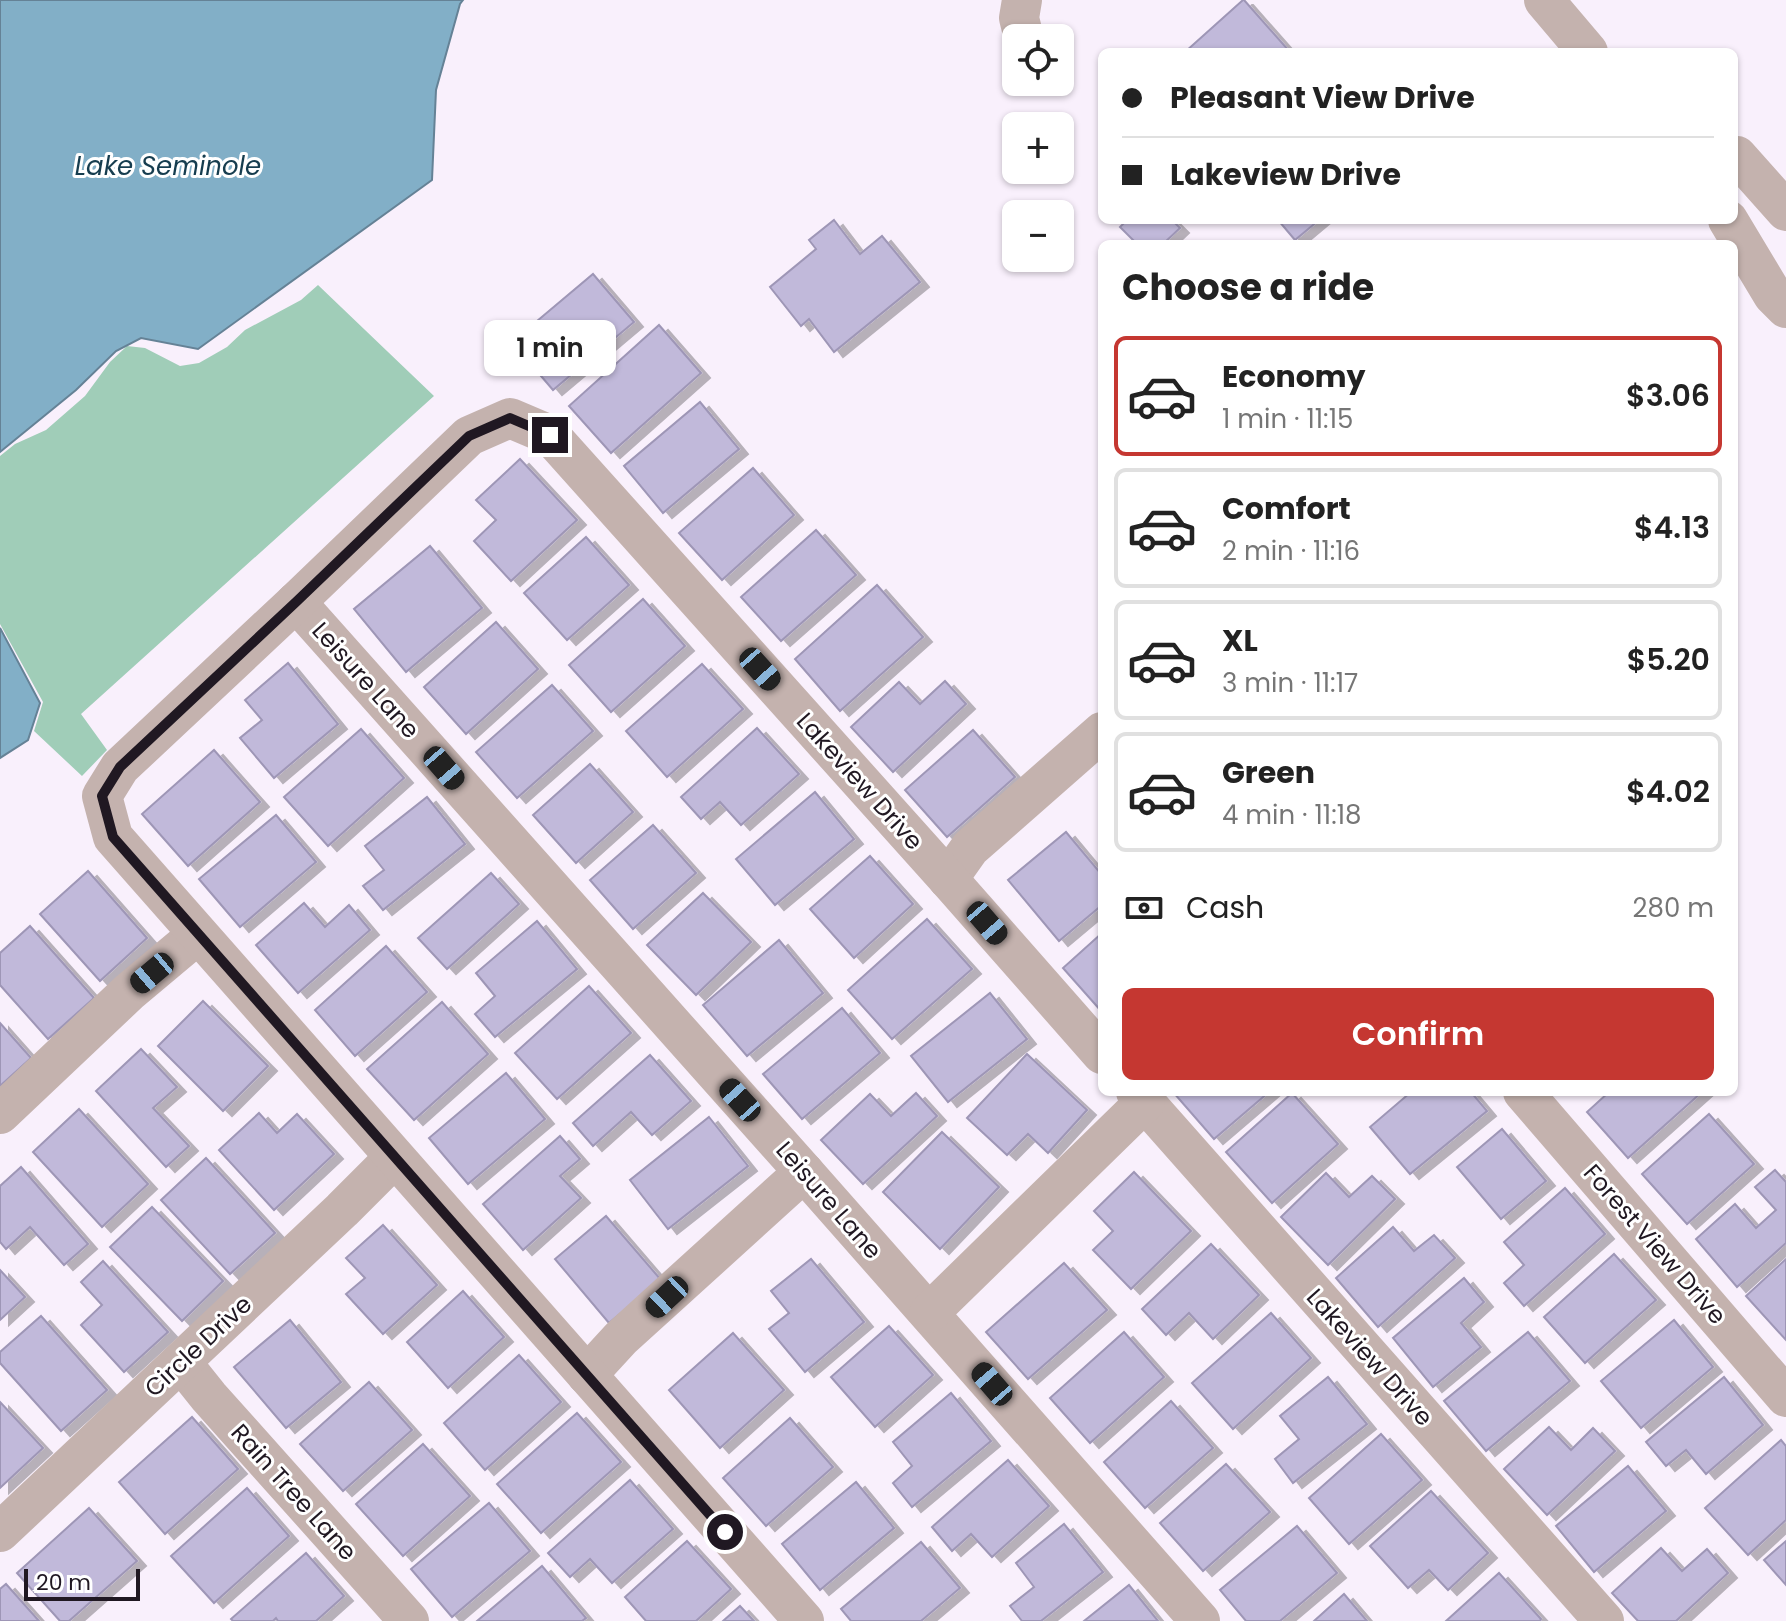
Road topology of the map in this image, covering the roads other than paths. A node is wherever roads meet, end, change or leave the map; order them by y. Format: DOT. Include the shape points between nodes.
graph roads {
  1 [pos="1022,0"];
  2 [pos="1544,0"];
  3 [pos="1020,24"];
  4 [pos="1585,48"];
  5 [pos="1738,157"];
  6 [pos="1786,211"];
  7 [pos="1730,224"];
  8 [pos="1786,308"];
  9 [pos="296,602"];
  10 [pos="1098,736"];
  11 [pos="948,879"];
  12 [pos="197,935"];
  13 [pos="1098,1049"];
  14 [pos="1526,1096"];
  15 [pos="1140,1097"];
  16 [pos="0,1114"];
  17 [pos="394,1158"];
  18 [pos="804,1172"];
  19 [pos="929,1313"];
  20 [pos="181,1362"];
  21 [pos="587,1375"];
  22 [pos="1786,1397"];
  23 [pos="0,1532"];
  24 [pos="409,1621"];
  25 [pos="804,1621"];
  26 [pos="1200,1621"];
  27 [pos="1604,1621"];
  1 -- 3 [label="street"];
  2 -- 4 [label="street"];
  5 -- 6 [label="street"];
  7 -- 8 [label="street"];
  9 -- 11 [label="street, Lakeview Drive" via="469,436 510,418 550,435"];
  9 -- 12 [label="street" via="120,767 102,796 113,837"];
  9 -- 18 [label="street, Leisure Lane"];
  10 -- 11 [label="street" via="970,848"];
  11 -- 13 [label="street, Lakeview Drive"];
  12 -- 16 [label="street"];
  12 -- 17 [label="street"];
  14 -- 22 [label="street, Forest View Drive"];
  15 -- 19 [label="street"];
  15 -- 27 [label="street, Lakeview Drive"];
  17 -- 20 [label="street, Circle Drive"];
  17 -- 21 [label="street"];
  18 -- 19 [label="street, Leisure Lane"];
  18 -- 21 [label="street"];
  19 -- 26 [label="street, Leisure Lane"];
  20 -- 23 [label="street, Circle Drive"];
  20 -- 24 [label="street, Rain Tree Lane"];
  21 -- 25 [label="street"];
}
